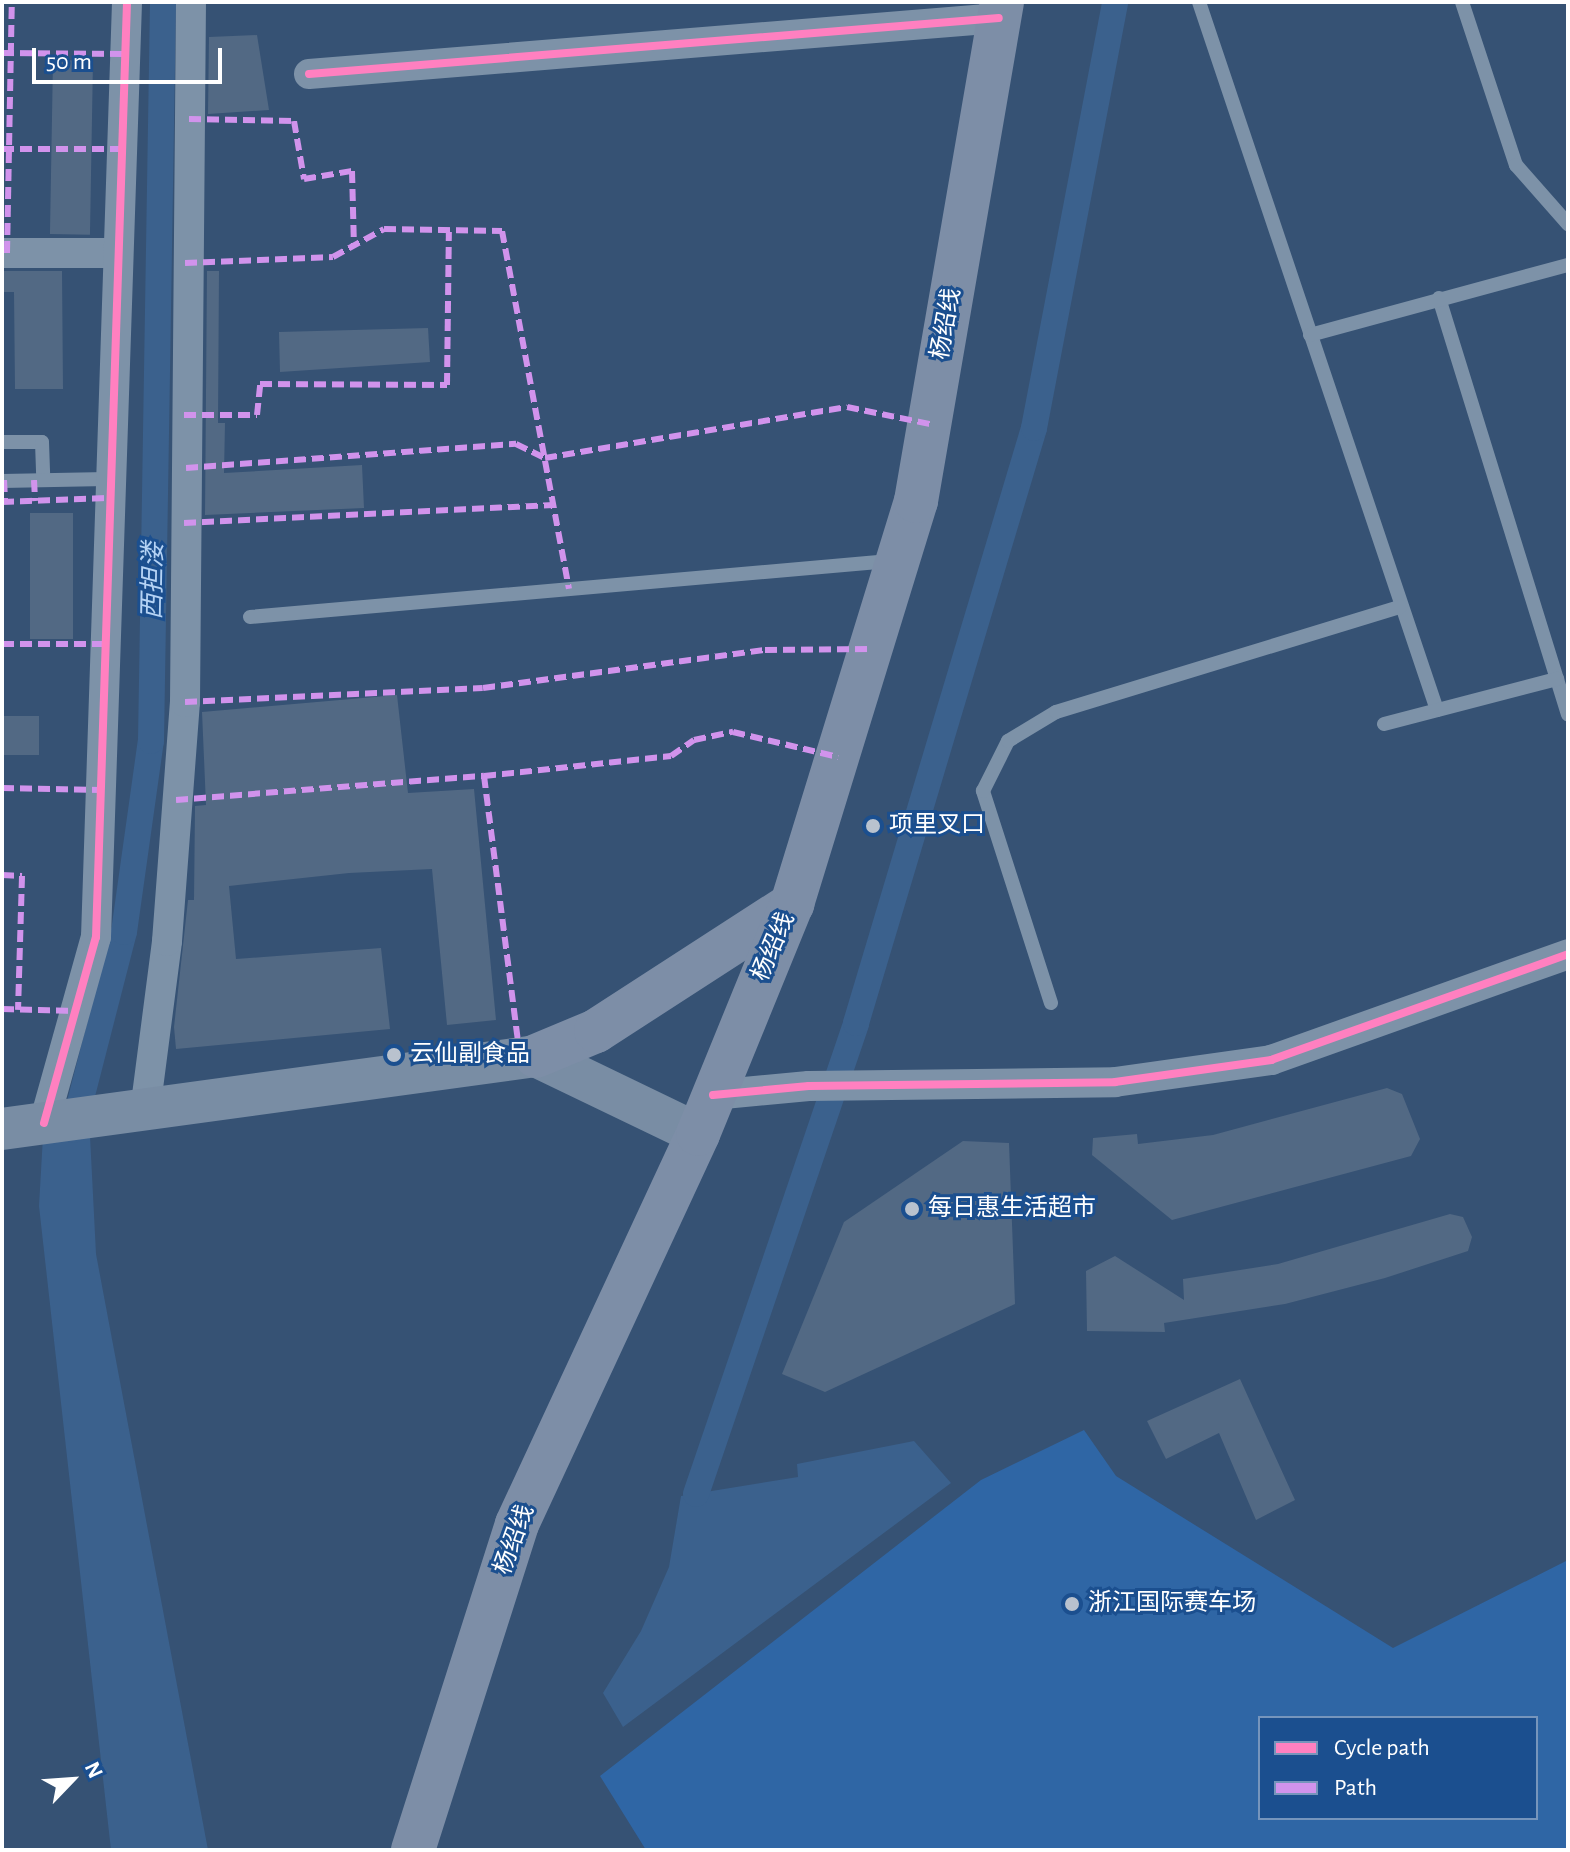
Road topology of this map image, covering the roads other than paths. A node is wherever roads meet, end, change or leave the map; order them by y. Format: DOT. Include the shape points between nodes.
graph roads {
  1 [pos="127,2"];
  2 [pos="191,2"];
  3 [pos="1199,2"];
  4 [pos="1462,2"];
  5 [pos="1001,10"];
  6 [pos="309,74"];
  7 [pos="1568,224"];
  8 [pos="2,253"];
  9 [pos="117,253"];
  10 [pos="1568,265"];
  11 [pos="1439,298"];
  12 [pos="1310,335"];
  13 [pos="2,442"];
  14 [pos="107,479"];
  15 [pos="43,480"];
  16 [pos="2,481"];
  17 [pos="898,561"];
  18 [pos="1400,607"];
  19 [pos="250,617"];
  20 [pos="1557,679"];
  21 [pos="1437,710"];
  22 [pos="1568,714"];
  23 [pos="1384,724"];
  24 [pos="792,904"];
  25 [pos="1568,954"];
  26 [pos="1051,1003"];
  27 [pos="536,1056"];
  28 [pos="145,1111"];
  29 [pos="706,1114"];
  30 [pos="44,1123"];
  31 [pos="2,1129"];
  32 [pos="413,1850"];
  1 -- 9 [label="street"];
  2 -- 28 [label="street" via="185,702 167,941"];
  3 -- 12 [label="lane"];
  4 -- 7 [label="lane" via="1516,165"];
  5 -- 6 [label="street"];
  5 -- 17 [label="main road, 杨绍线" via="916,501"];
  8 -- 9 [label="street"];
  9 -- 14 [label="street"];
  10 -- 11 [label="lane"];
  11 -- 12 [label="lane"];
  11 -- 20 [label="lane"];
  12 -- 18 [label="lane"];
  13 -- 15 [label="lane" via="42,442"];
  14 -- 15 [label="lane"];
  14 -- 30 [label="street" via="96,937"];
  15 -- 16 [label="lane"];
  17 -- 19 [label="lane"];
  17 -- 24 [label="main road, 杨绍线"];
  18 -- 21 [label="lane"];
  18 -- 26 [label="lane" via="1056,712 1008,741 983,791"];
  20 -- 21 [label="lane"];
  20 -- 22 [label="lane"];
  21 -- 23 [label="lane"];
  24 -- 27 [label="main road" via="596,1031"];
  24 -- 29 [label="main road, 杨绍线"];
  25 -- 29 [label="street" via="1271,1060 1115,1082 809,1086"];
  27 -- 28 [label="street"];
  27 -- 29 [label="street"];
  28 -- 30 [label="street"];
  29 -- 32 [label="main road, 杨绍线" via="517,1524"];
  30 -- 31 [label="street"];
}
